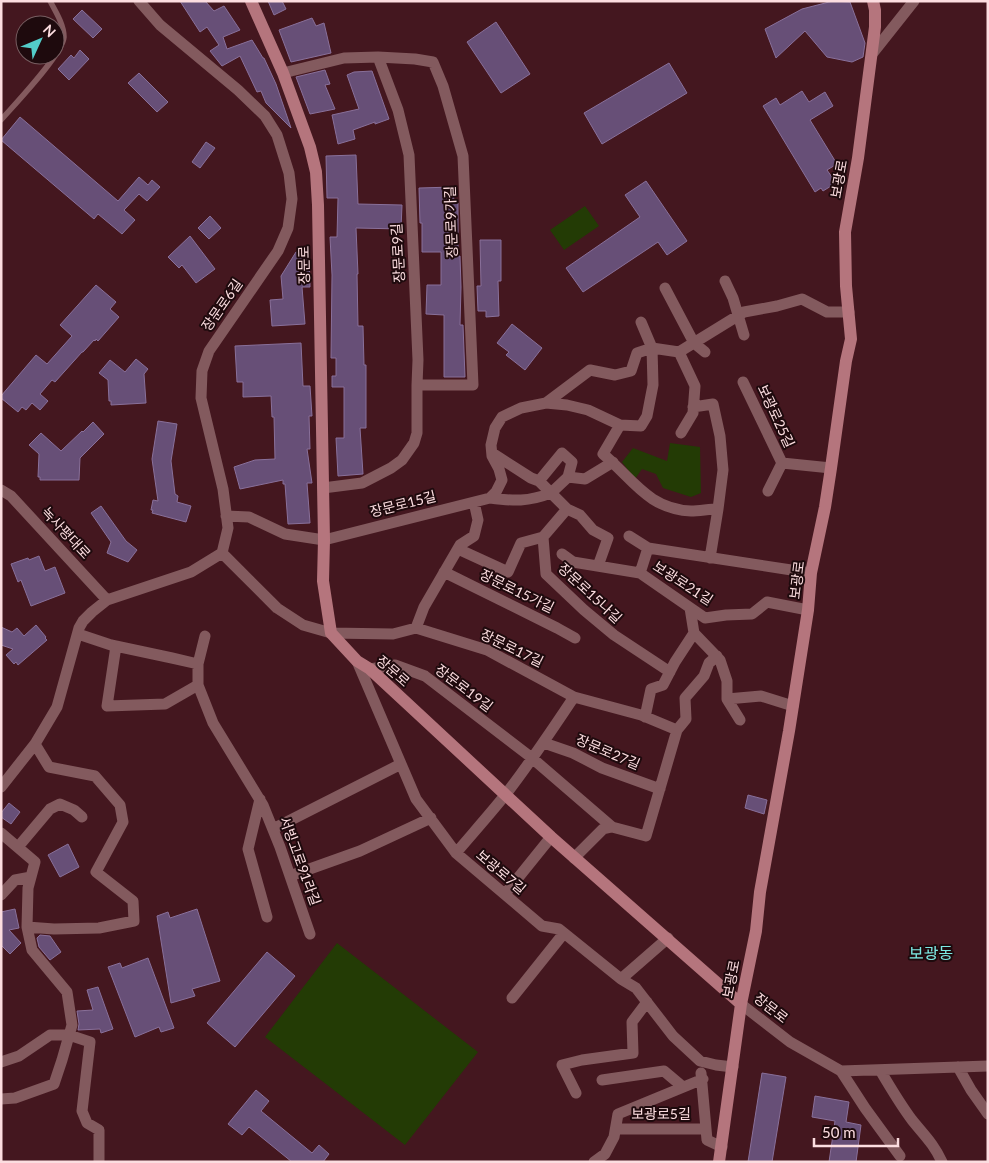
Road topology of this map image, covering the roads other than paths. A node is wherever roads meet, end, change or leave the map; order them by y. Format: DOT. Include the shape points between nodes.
graph roads {
  1 [pos="50,1"];
  2 [pos="139,1"];
  3 [pos="251,1"];
  4 [pos="873,1"];
  5 [pos="914,1"];
  6 [pos="872,54"];
  7 [pos="378,57"];
  8 [pos="283,73"];
  9 [pos="1,120"];
  10 [pos="724,281"];
  11 [pos="665,288"];
  12 [pos="849,312"];
  13 [pos="739,316"];
  14 [pos="641,322"];
  15 [pos="744,335"];
  16 [pos="694,343"];
  17 [pos="652,348"];
  18 [pos="679,352"];
  19 [pos="705,352"];
  20 [pos="743,382"];
  21 [pos="417,385"];
  22 [pos="546,403"];
  23 [pos="693,407"];
  24 [pos="620,425"];
  25 [pos="681,433"];
  26 [pos="492,453"];
  27 [pos="613,462"];
  28 [pos="782,462"];
  29 [pos="831,468"];
  30 [pos="568,477"];
  31 [pos="539,480"];
  32 [pos="323,488"];
  33 [pos="1,490"];
  34 [pos="768,491"];
  35 [pos="551,492"];
  36 [pos="490,498"];
  37 [pos="474,502"];
  38 [pos="567,508"];
  39 [pos="718,509"];
  40 [pos="226,516"];
  41 [pos="629,536"];
  42 [pos="543,537"];
  43 [pos="324,540"];
  44 [pos="648,548"];
  45 [pos="458,549"];
  46 [pos="222,553"];
  47 [pos="562,554"];
  48 [pos="710,558"];
  49 [pos="598,566"];
  50 [pos="444,572"];
  51 [pos="640,573"];
  52 [pos="811,573"];
  53 [pos="107,600"];
  54 [pos="690,608"];
  55 [pos="808,610"];
  56 [pos="416,628"];
  57 [pos="331,633"];
  58 [pos="694,633"];
  59 [pos="78,634"];
  60 [pos="205,636"];
  61 [pos="575,638"];
  62 [pos="116,646"];
  63 [pos="717,656"];
  64 [pos="357,661"];
  65 [pos="198,664"];
  66 [pos="370,669"];
  67 [pos="670,672"];
  68 [pos="198,686"];
  69 [pos="574,697"];
  70 [pos="727,699"];
  71 [pos="793,706"];
  72 [pos="646,716"];
  73 [pos="740,720"];
  74 [pos="678,730"];
  75 [pos="544,743"];
  76 [pos="35,744"];
  77 [pos="532,758"];
  78 [pos="401,764"];
  79 [pos="1,787"];
  80 [pos="660,789"];
  81 [pos="506,795"];
  82 [pos="260,799"];
  83 [pos="82,818"];
  84 [pos="430,818"];
  85 [pos="612,827"];
  86 [pos="273,829"];
  87 [pos="2,834"];
  88 [pos="551,838"];
  89 [pos="18,847"];
  90 [pos="456,853"];
  91 [pos="574,858"];
  92 [pos="290,876"];
  93 [pos="31,877"];
  94 [pos="505,894"];
  95 [pos="1,895"];
  96 [pos="267,917"];
  97 [pos="27,927"];
  98 [pos="564,933"];
  99 [pos="310,934"];
  100 [pos="668,938"];
  101 [pos="621,979"];
  102 [pos="512,998"];
  103 [pos="647,1002"];
  104 [pos="742,1004"];
  105 [pos="69,1035"];
  106 [pos="698,1059"];
  107 [pos="1,1062"];
  108 [pos="988,1066"];
  109 [pos="734,1067"];
  110 [pos="958,1067"];
  111 [pos="880,1070"];
  112 [pos="841,1071"];
  113 [pos="702,1079"];
  114 [pos="602,1080"];
  115 [pos="683,1087"];
  116 [pos="576,1093"];
  117 [pos="2,1097"];
  118 [pos="988,1114"];
  119 [pos="616,1128"];
  120 [pos="706,1129"];
  121 [pos="722,1147"];
  122 [pos="900,1156"];
  123 [pos="99,1162"];
  124 [pos="594,1162"];
  125 [pos="720,1162"];
  126 [pos="942,1162"];
  1 -- 9 [label="lane" via="64,34 63,43"];
  2 -- 40 [label="street, 장문로6길" via="160,25 265,116 277,134 289,173 292,199 288,228 278,251 209,350 202,371 201,398 223,489"];
  3 -- 8 [label="street, 장문로"];
  4 -- 6 [label="street, 보광로"];
  5 -- 6 [label="street"];
  6 -- 12 [label="street, 보광로" via="845,232"];
  7 -- 8 [label="street" via="344,58"];
  7 -- 21 [label="street, 장문로9길" via="398,110 409,155"];
  7 -- 21 [label="street, 장문로9가길" via="433,62 463,156 473,385"];
  8 -- 32 [label="street, 장문로" via="316,172"];
  10 -- 13 [label="street"];
  11 -- 16 [label="street"];
  12 -- 13 [label="street" via="827,312 802,300 744,312"];
  12 -- 29 [label="street, 보광로" via="851,339"];
  13 -- 15 [label="street"];
  13 -- 16 [label="street"];
  14 -- 17 [label="street"];
  16 -- 18 [label="street"];
  16 -- 19 [label="street"];
  17 -- 18 [label="street"];
  17 -- 22 [label="street" via="637,353 630,371 615,375 590,370"];
  17 -- 24 [label="street" via="653,385 647,416 641,426"];
  18 -- 23 [label="street" via="695,386"];
  20 -- 28 [label="street, 보광로25길"];
  21 -- 32 [label="street, 장문로9길" via="417,433 402,460 362,482"];
  22 -- 24 [label="street" via="588,410"];
  22 -- 26 [label="street" via="521,408 502,417 495,428"];
  23 -- 25 [label="street" via="693,413"];
  23 -- 39 [label="street" via="713,404 724,470"];
  24 -- 27 [label="street" via="603,454"];
  26 -- 31 [label="street"];
  26 -- 36 [label="street" via="502,480"];
  27 -- 30 [label="street" via="585,479"];
  27 -- 39 [label="street" via="655,502 669,508 692,511"];
  28 -- 29 [label="street, 보광로25길"];
  28 -- 34 [label="street, 보광로25길"];
  29 -- 52 [label="street, 보광로"];
  30 -- 31 [label="street" via="572,462 562,454"];
  30 -- 35 [label="street"];
  31 -- 35 [label="street"];
  32 -- 43 [label="street, 장문로"];
  33 -- 53 [label="street, 녹사평대로" via="11,496"];
  35 -- 36 [label="street" via="538,498 514,501"];
  35 -- 38 [label="street"];
  36 -- 37 [label="street, 장문로15길"];
  37 -- 43 [label="street, 장문로15길"];
  37 -- 45 [label="street" via="478,520 474,536"];
  38 -- 42 [label="street"];
  38 -- 49 [label="street" via="608,538"];
  39 -- 48 [label="street"];
  40 -- 43 [label="street" via="249,517 285,534"];
  40 -- 46 [label="street, 장문로6길" via="228,528"];
  41 -- 44 [label="street"];
  42 -- 45 [label="street, 장문로15가길" via="521,543 508,572"];
  42 -- 67 [label="street, 장문로15나길" via="546,574 614,636"];
  43 -- 57 [label="street, 장문로" via="323,581"];
  44 -- 48 [label="street"];
  44 -- 51 [label="street"];
  45 -- 50 [label="street"];
  46 -- 53 [label="street" via="191,572"];
  46 -- 57 [label="street" via="277,608 303,625"];
  47 -- 49 [label="street, 보광로21길" via="573,562"];
  48 -- 52 [label="street"];
  49 -- 51 [label="street, 보광로21길"];
  50 -- 56 [label="street" via="424,606"];
  50 -- 61 [label="street, 장문로15가길"];
  51 -- 54 [label="street, 보광로21길"];
  52 -- 55 [label="street, 보광로"];
  53 -- 59 [label="street" via="83,621"];
  54 -- 55 [label="street, 보광로21길" via="706,618 752,614 767,602"];
  54 -- 58 [label="street"];
  55 -- 71 [label="street, 보광로"];
  56 -- 57 [label="street" via="393,634"];
  56 -- 69 [label="street, 장문로17길" via="488,650"];
  57 -- 64 [label="street, 장문로"];
  58 -- 63 [label="street"];
  58 -- 67 [label="street"];
  59 -- 62 [label="street"];
  59 -- 76 [label="street" via="57,707"];
  60 -- 65 [label="street, 서빙고로91라길"];
  62 -- 65 [label="street"];
  62 -- 68 [label="street" via="107,706 165,704"];
  63 -- 70 [label="street" via="727,681"];
  63 -- 74 [label="street" via="708,663 704,676 684,698 686,719"];
  64 -- 66 [label="street, 장문로"];
  64 -- 78 [label="street, 보광로7길"];
  65 -- 68 [label="street, 서빙고로91라길"];
  66 -- 77 [label="street, 장문로19길" via="395,665 425,676"];
  66 -- 81 [label="street, 장문로"];
  67 -- 72 [label="street" via="664,685 651,690"];
  68 -- 82 [label="street, 서빙고로91라길" via="213,723"];
  69 -- 72 [label="street, 장문로17길"];
  69 -- 75 [label="street"];
  70 -- 71 [label="street" via="761,696"];
  70 -- 73 [label="street"];
  71 -- 104 [label="street, 보광로"];
  72 -- 74 [label="street, 장문로17길"];
  74 -- 80 [label="street"];
  75 -- 77 [label="street"];
  75 -- 80 [label="street, 장문로27길"];
  76 -- 79 [label="street"];
  76 -- 97 [label="street" via="49,767 95,776 120,805 123,822 96,872 133,901 134,920 99,928 54,930"];
  77 -- 81 [label="street"];
  77 -- 85 [label="street, 장문로19길"];
  78 -- 84 [label="street, 보광로7길" via="416,799"];
  78 -- 86 [label="street"];
  80 -- 85 [label="street" via="646,836"];
  81 -- 88 [label="street, 장문로"];
  81 -- 90 [label="street"];
  82 -- 86 [label="street, 서빙고로91라길"];
  82 -- 96 [label="street" via="248,849"];
  83 -- 89 [label="street" via="60,804 50,809"];
  84 -- 90 [label="street, 보광로7길"];
  84 -- 92 [label="street" via="360,851"];
  85 -- 91 [label="street" via="604,829"];
  86 -- 92 [label="street, 서빙고로91라길"];
  87 -- 89 [label="street"];
  88 -- 91 [label="street, 장문로"];
  88 -- 94 [label="street"];
  89 -- 93 [label="street" via="35,862"];
  90 -- 94 [label="street, 보광로7길"];
  91 -- 100 [label="street, 장문로"];
  92 -- 99 [label="street, 서빙고로91라길"];
  93 -- 95 [label="street" via="15,880"];
  93 -- 97 [label="street"];
  94 -- 98 [label="street, 보광로7길" via="542,926"];
  97 -- 105 [label="street" via="32,950 67,992 72,1025"];
  98 -- 101 [label="street, 보광로7길"];
  98 -- 102 [label="street"];
  100 -- 101 [label="street"];
  100 -- 104 [label="street, 장문로"];
  101 -- 103 [label="street, 보광로7길" via="636,988"];
  103 -- 106 [label="street, 보광로7길" via="674,1036"];
  103 -- 116 [label="street" via="632,1022 633,1054 562,1065"];
  104 -- 109 [label="street, 보광로"];
  104 -- 112 [label="street, 장문로" via="790,1042"];
  105 -- 107 [label="street" via="50,1035 19,1056"];
  105 -- 117 [label="street" via="54,1084 15,1098"];
  105 -- 123 [label="street" via="90,1042 82,1111 87,1124 99,1130"];
  106 -- 109 [label="street, 보광로7길"];
  106 -- 113 [label="street, 보광로5길"];
  108 -- 110 [label="street"];
  109 -- 121 [label="street, 보광로"];
  110 -- 111 [label="street"];
  110 -- 118 [label="street"];
  111 -- 112 [label="street"];
  111 -- 126 [label="street" via="896,1099 930,1140"];
  112 -- 122 [label="street, 장문로"];
  113 -- 115 [label="street, 보광로5길"];
  113 -- 120 [label="street, 보광로5길"];
  114 -- 115 [label="street, 보광로5길" via="664,1071"];
  115 -- 119 [label="street, 보광로5길" via="618,1114"];
  119 -- 120 [label="street, 보광로5길"];
  119 -- 124 [label="street, 보광로5길" via="605,1154"];
  120 -- 121 [label="street, 보광로5길" via="707,1140"];
  121 -- 125 [label="street, 보광로"];
}
